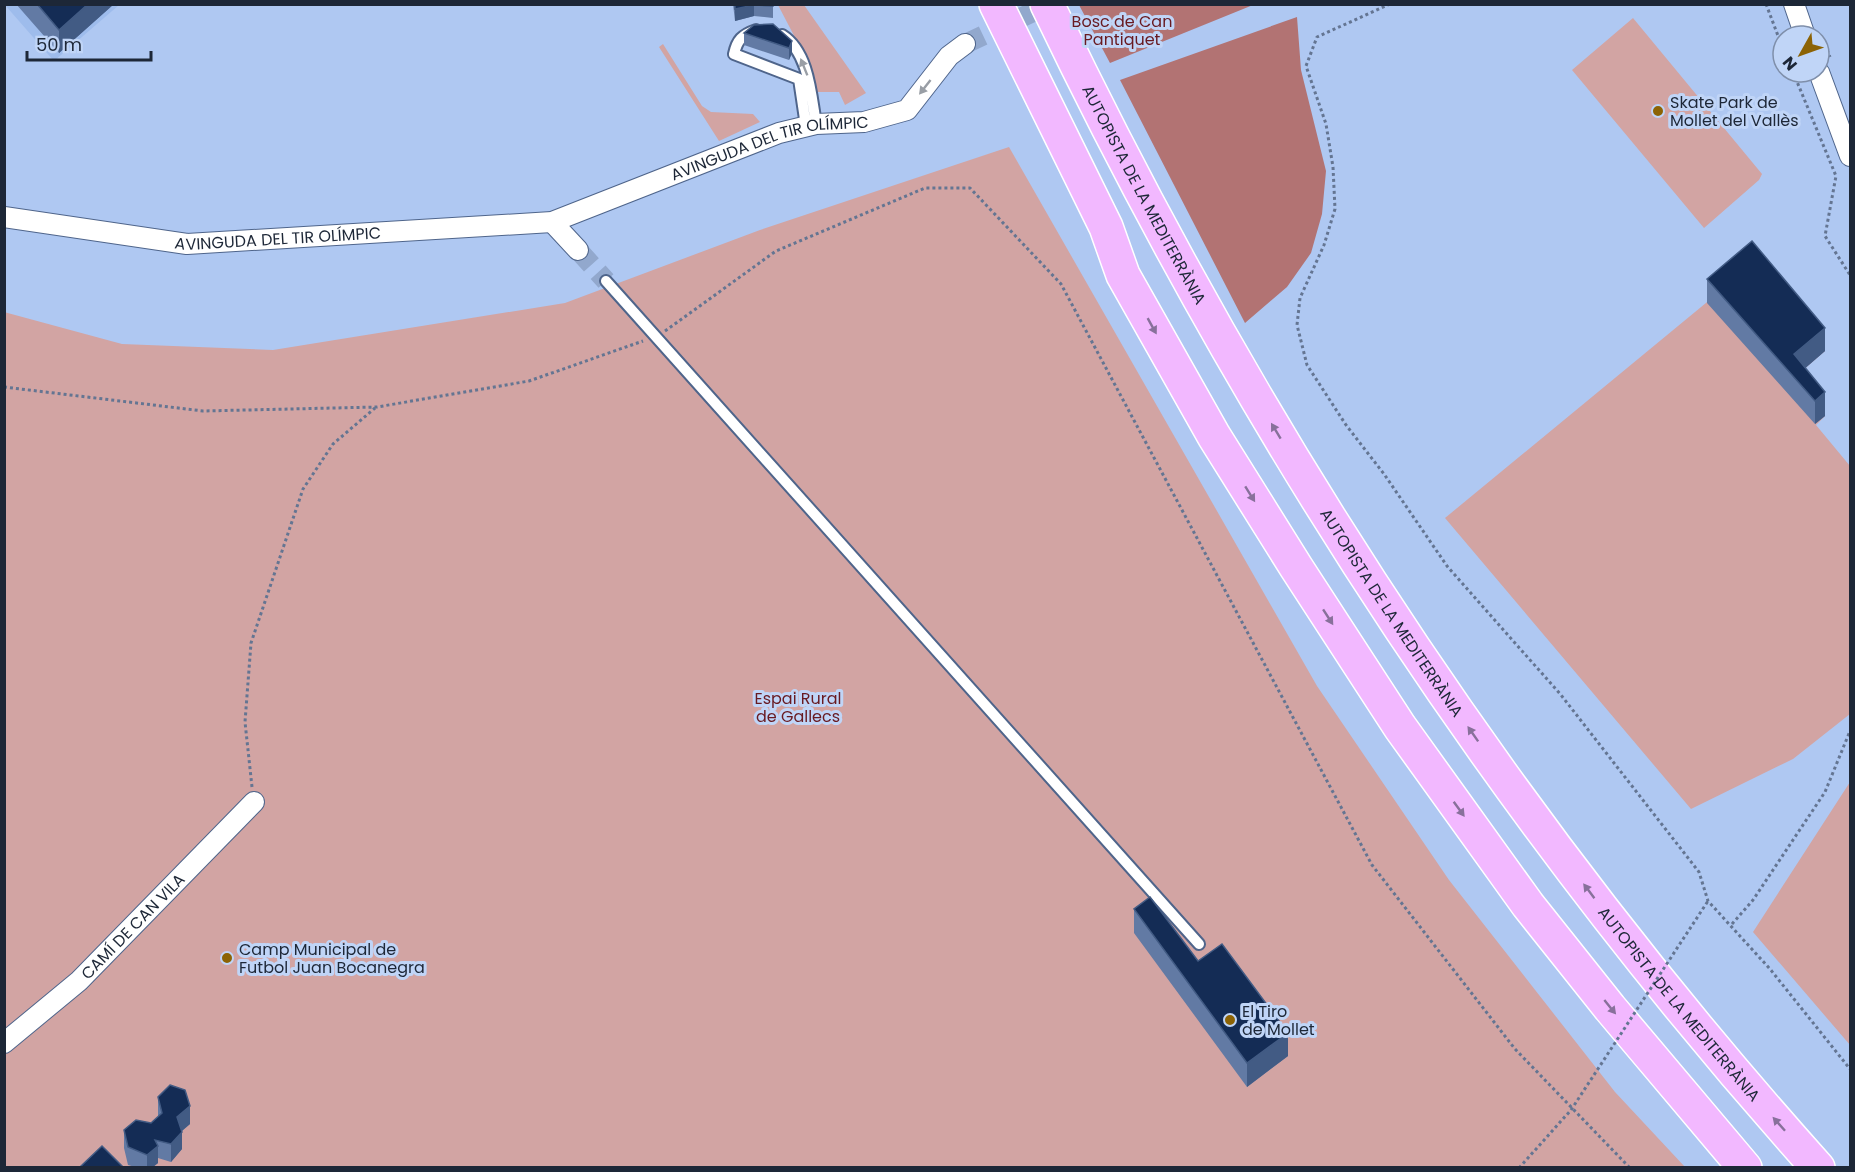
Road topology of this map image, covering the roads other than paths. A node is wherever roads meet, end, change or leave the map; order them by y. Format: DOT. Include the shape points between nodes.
graph roads {
  1 [pos="971,4"];
  2 [pos="996,4"];
  3 [pos="1794,4"];
  4 [pos="1048,6"];
  5 [pos="1806,24"];
  6 [pos="964,44"];
  7 [pos="1021,74"];
  8 [pos="1830,84"];
  9 [pos="811,125"];
  10 [pos="1851,156"];
  11 [pos="4,217"];
  12 [pos="552,222"];
  13 [pos="578,250"];
  14 [pos="606,281"];
  15 [pos="254,802"];
  16 [pos="1199,944"];
  17 [pos="4,1043"];
  18 [pos="1745,1167"];
  19 [pos="1818,1167"];
  1 -- 7 [label="highway"];
  2 -- 7 [label="highway"];
  3 -- 5 [label="street"];
  19 -- 4 [label="highway, AUTOPISTA DE LA MEDITERRÀNIA, one-way" via="1663,988 1520,800 1408,642 1262,408 1105,124"];
  6 -- 9 [label="street, AVINGUDA DEL TIR OLÍMPIC, one-way" via="949,56 908,110 864,122"];
  7 -- 18 [label="highway, one-way" via="1056,144 1106,226 1123,275 1214,436 1400,727 1535,913"];
  8 -- 10 [label="street"];
  9 -- 9 [label="lane, one-way" via="808,77 790,40 762,28 746,33 736,42 734,54 799,79"];
  9 -- 12 [label="street, AVINGUDA DEL TIR OLÍMPIC" via="779,133"];
  11 -- 12 [label="street, AVINGUDA DEL TIR OLÍMPIC" via="187,244"];
  12 -- 13 [label="street"];
  14 -- 16 [label="lane"];
  15 -- 17 [label="street, CAMÍ DE CAN VILA" via="79,981"];
}
